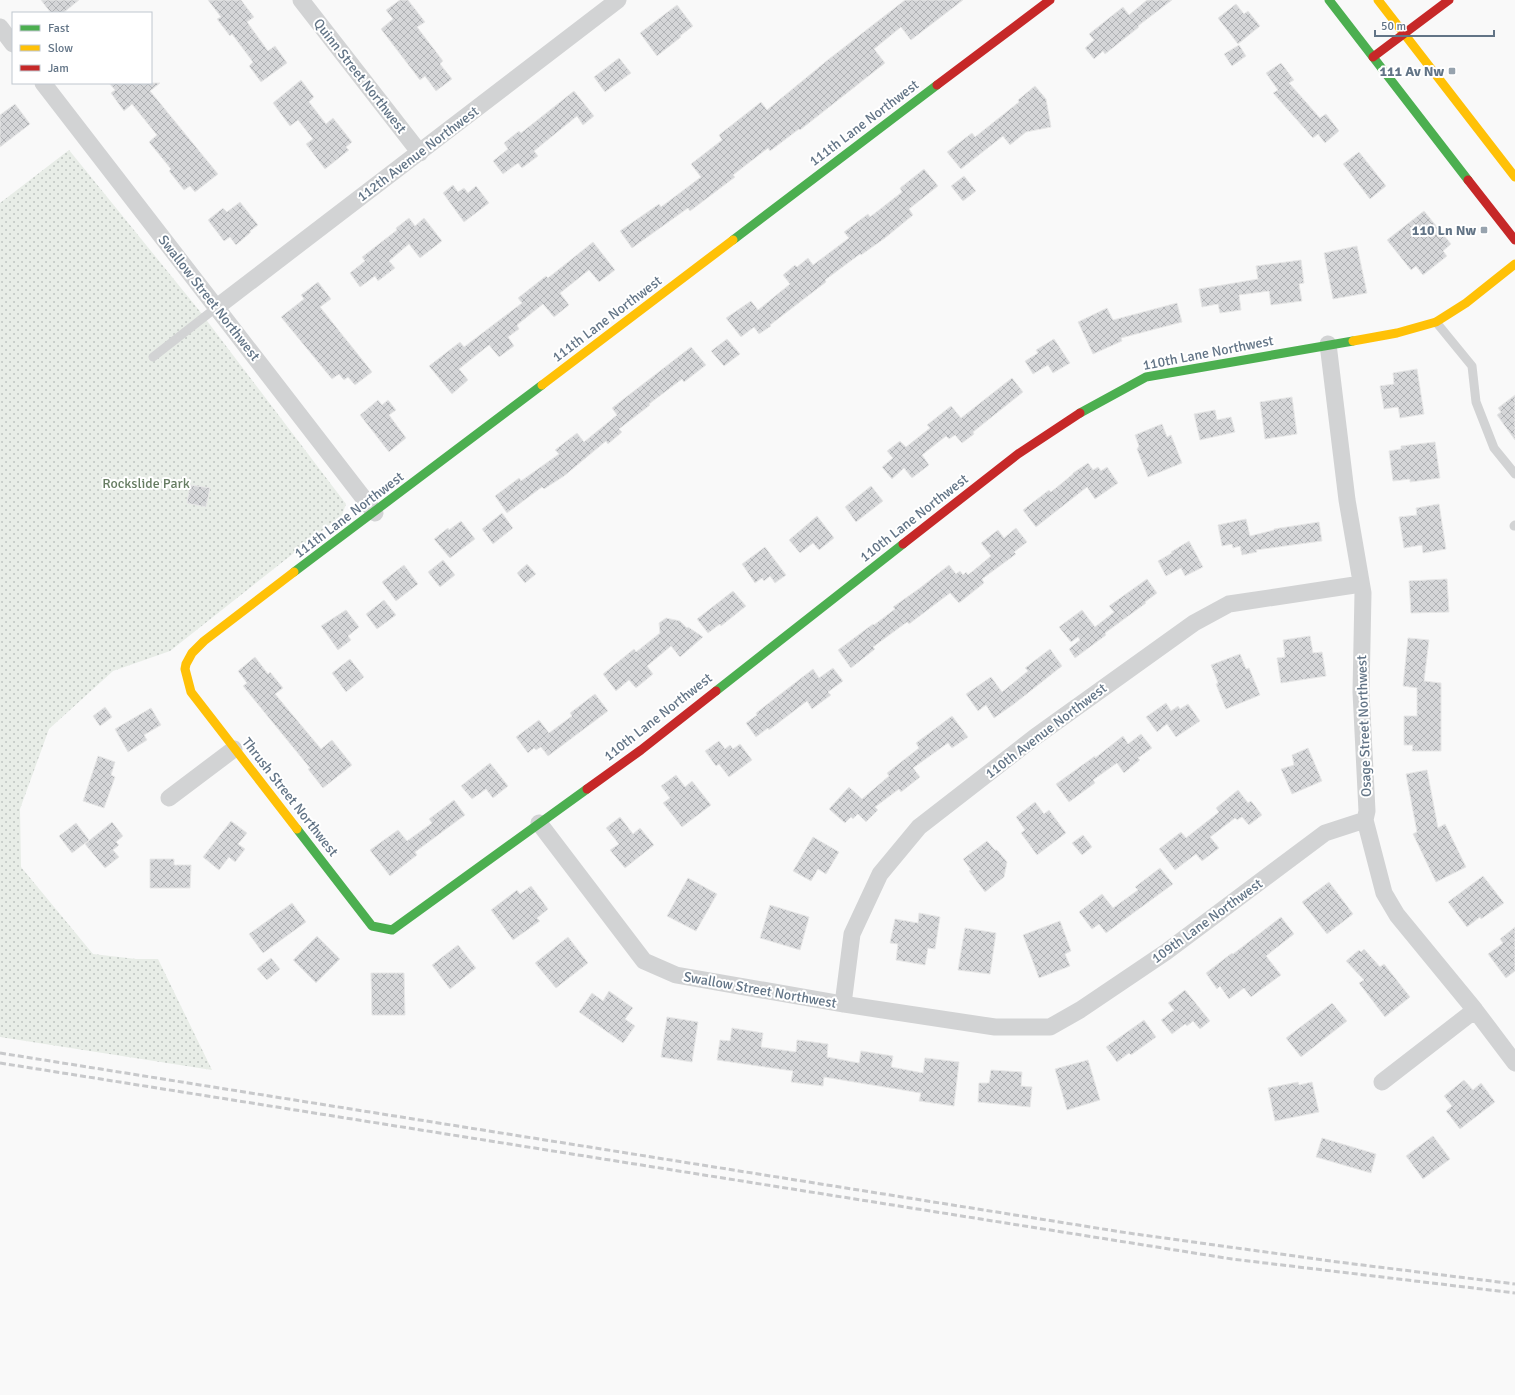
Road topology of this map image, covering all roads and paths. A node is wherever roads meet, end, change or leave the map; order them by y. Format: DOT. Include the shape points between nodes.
graph roads {
  1 [pos="301,0"];
  2 [pos="618,0"];
  3 [pos="1050,0"];
  4 [pos="1329,0"];
  5 [pos="1378,0"];
  6 [pos="1449,0"];
  7 [pos="1405,34"];
  8 [pos="1373,58"];
  9 [pos="44,84"];
  10 [pos="420,153"];
  11 [pos="1515,177"];
  12 [pos="1515,240"];
  13 [pos="1515,264"];
  14 [pos="217,307"];
  15 [pos="1436,322"];
  16 [pos="1328,344"];
  17 [pos="153,356"];
  18 [pos="1515,474"];
  19 [pos="375,513"];
  20 [pos="1362,584"];
  21 [pos="185,664"];
  22 [pos="234,749"];
  23 [pos="170,798"];
  24 [pos="1365,820"];
  25 [pos="539,823"];
  26 [pos="392,930"];
  27 [pos="843,1004"];
  28 [pos="1474,1010"];
  29 [pos="1050,1027"];
  30 [pos="1515,1063"];
  31 [pos="1382,1082"];
  1 -- 10 [label="street, Quinn Street Northwest"];
  2 -- 10 [label="street, 112th Avenue Northwest"];
  3 -- 19 [label="street, 111th Lane Northwest"];
  4 -- 8 [label="street"];
  5 -- 7 [label="street"];
  6 -- 7 [label="street"];
  7 -- 8 [label="street"];
  7 -- 11 [label="street"];
  8 -- 12 [label="street"];
  9 -- 14 [label="street, Swallow Street Northwest"];
  10 -- 14 [label="street, 112th Avenue Northwest"];
  13 -- 15 [label="street, 110th Lane Northwest" via="1466,303"];
  14 -- 17 [label="lane"];
  14 -- 19 [label="street, Swallow Street Northwest"];
  15 -- 16 [label="street, 110th Lane Northwest" via="1397,333"];
  15 -- 18 [label="lane" via="1472,366 1476,402 1494,448"];
  16 -- 20 [label="street, Osage Street Northwest" via="1347,500"];
  16 -- 25 [label="street, 110th Lane Northwest" via="1146,377 1088,407 1018,454 641,750"];
  19 -- 21 [label="street, 111th Lane Northwest" via="204,641 193,651"];
  20 -- 24 [label="street, Osage Street Northwest" via="1361,692 1367,811"];
  20 -- 27 [label="street, 110th Avenue Northwest" via="1229,604 1207,616 1035,737 919,827 880,874 852,934"];
  21 -- 22 [label="street, Thrush Street Northwest" via="185,678 191,692"];
  22 -- 23 [label="street"];
  22 -- 26 [label="street, Thrush Street Northwest" via="372,926"];
  24 -- 28 [label="street, Osage Street Northwest" via="1386,896 1397,915"];
  24 -- 29 [label="street, 109th Lane Northwest" via="1325,833 1166,952 1080,1010"];
  25 -- 26 [label="street, 110th Lane Northwest"];
  25 -- 27 [label="street, Swallow Street Northwest" via="644,961 676,975"];
  27 -- 29 [label="street, Swallow Street Northwest" via="995,1027"];
  28 -- 30 [label="street, Osage Street Northwest"];
  28 -- 31 [label="street"];
}
